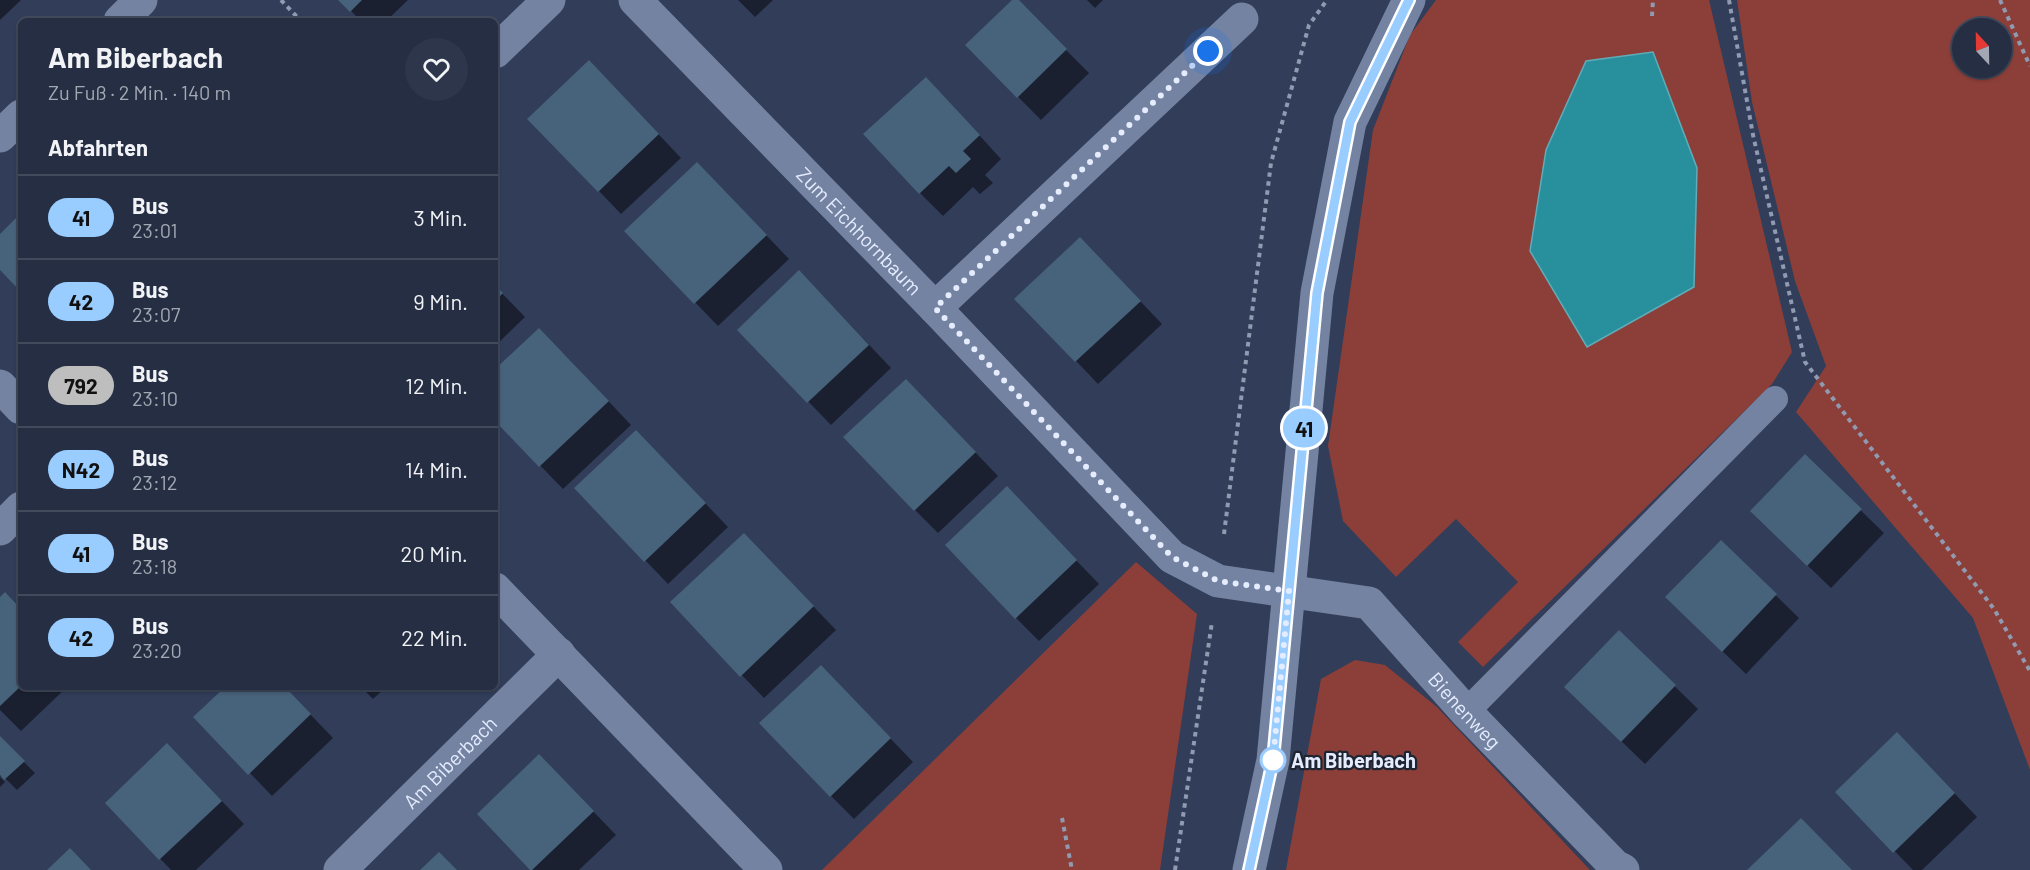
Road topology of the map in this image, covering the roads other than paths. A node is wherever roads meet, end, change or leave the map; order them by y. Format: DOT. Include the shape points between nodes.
graph roads {
  1 [pos="141,0"];
  2 [pos="549,0"];
  3 [pos="635,0"];
  4 [pos="1409,0"];
  5 [pos="123,18"];
  6 [pos="1242,19"];
  7 [pos="498,49"];
  8 [pos="18,119"];
  9 [pos="0,136"];
  10 [pos="935,308"];
  11 [pos="0,386"];
  12 [pos="1775,399"];
  13 [pos="18,405"];
  14 [pos="18,511"];
  15 [pos="0,529"];
  16 [pos="1289,591"];
  17 [pos="498,592"];
  18 [pos="559,654"];
  19 [pos="1466,712"];
  20 [pos="340,870"];
  21 [pos="766,870"];
  22 [pos="1249,870"];
  23 [pos="1623,870"];
  1 -- 5 [label="street"];
  2 -- 7 [label="street"];
  3 -- 10 [label="street, Zum Eichhornbaum"];
  4 -- 16 [label="street" via="1350,122 1317,293"];
  6 -- 10 [label="street"];
  8 -- 9 [label="street"];
  10 -- 16 [label="street, Zum Eichhornbaum" via="1172,557 1218,581"];
  11 -- 13 [label="street"];
  12 -- 19 [label="lane"];
  14 -- 15 [label="street"];
  16 -- 19 [label="street, Bienenweg" via="1369,603"];
  16 -- 22 [label="street" via="1273,760"];
  17 -- 18 [label="street"];
  18 -- 20 [label="street, Am Biberbach"];
  18 -- 21 [label="street"];
  19 -- 23 [label="street, Bienenweg"];
}
